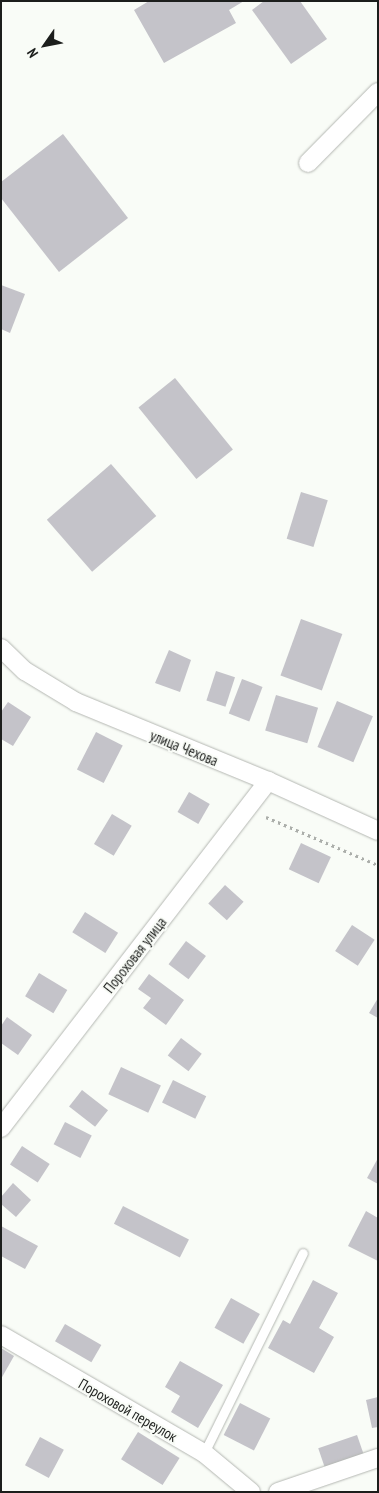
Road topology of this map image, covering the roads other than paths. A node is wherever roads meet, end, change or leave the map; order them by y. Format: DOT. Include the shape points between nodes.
graph roads {
  1 [pos="378,92"];
  2 [pos="308,163"];
  3 [pos="1,648"];
  4 [pos="268,781"];
  5 [pos="378,830"];
  6 [pos="1,1128"];
  7 [pos="303,1253"];
  8 [pos="1,1335"];
  9 [pos="204,1453"];
  10 [pos="378,1458"];
  11 [pos="251,1492"];
  12 [pos="278,1492"];
  1 -- 2 [label="street"];
  3 -- 4 [label="street, улица Чехова" via="25,672 76,702"];
  4 -- 5 [label="street, улица Чехова"];
  4 -- 6 [label="street, Пороховая улица"];
  7 -- 9 [label="lane"];
  8 -- 9 [label="street, Пороховой переулок"];
  9 -- 11 [label="street, Пороховой переулок"];
  10 -- 12 [label="street"];
}
